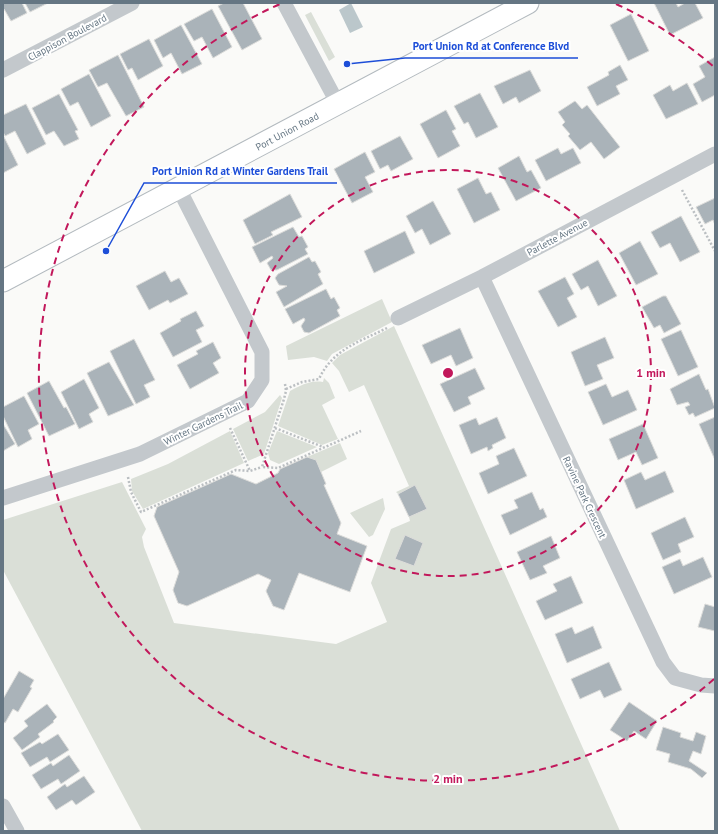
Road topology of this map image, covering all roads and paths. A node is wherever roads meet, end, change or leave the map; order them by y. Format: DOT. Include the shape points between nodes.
graph roads {
  1 [pos="132,3"];
  2 [pos="284,3"];
  3 [pos="528,3"];
  4 [pos="3,70"];
  5 [pos="338,104"];
  6 [pos="715,154"];
  7 [pos="674,175"];
  8 [pos="179,189"];
  9 [pos="715,251"];
  10 [pos="482,276"];
  11 [pos="3,281"];
  12 [pos="398,318"];
  13 [pos="285,384"];
  14 [pos="286,389"];
  15 [pos="230,428"];
  16 [pos="275,428"];
  17 [pos="361,431"];
  18 [pos="323,447"];
  19 [pos="262,467"];
  20 [pos="250,471"];
  21 [pos="128,477"];
  22 [pos="3,498"];
  23 [pos="715,686"];
  24 [pos="3,806"];
  25 [pos="17,831"];
  1 -- 4 [label="street, Clappison Boulevard"];
  2 -- 5 [label="street"];
  3 -- 5 [label="main road, Port Union Road"];
  5 -- 8 [label="main road, Port Union Road"];
  6 -- 7 [label="street, Parlette Avenue"];
  7 -- 9 [label="path"];
  7 -- 10 [label="street, Parlette Avenue"];
  8 -- 11 [label="main road, Port Union Road"];
  8 -- 22 [label="street, Winter Gardens Trail" via="262,352 262,380 248,400 140,454"];
  10 -- 12 [label="street, Parlette Avenue"];
  10 -- 23 [label="street, Ravine Park Crescent" via="663,662 674,678"];
  12 -- 14 [label="path" via="391,326 338,353 323,370 319,379 302,382"];
  13 -- 14 [label="path"];
  14 -- 16 [label="path"];
  15 -- 20 [label="path"];
  16 -- 18 [label="path"];
  16 -- 19 [label="path"];
  17 -- 18 [label="path"];
  18 -- 19 [label="path" via="278,468"];
  19 -- 20 [label="path"];
  20 -- 21 [label="path" via="236,470 141,512 131,492"];
  24 -- 25 [label="street"];
}
